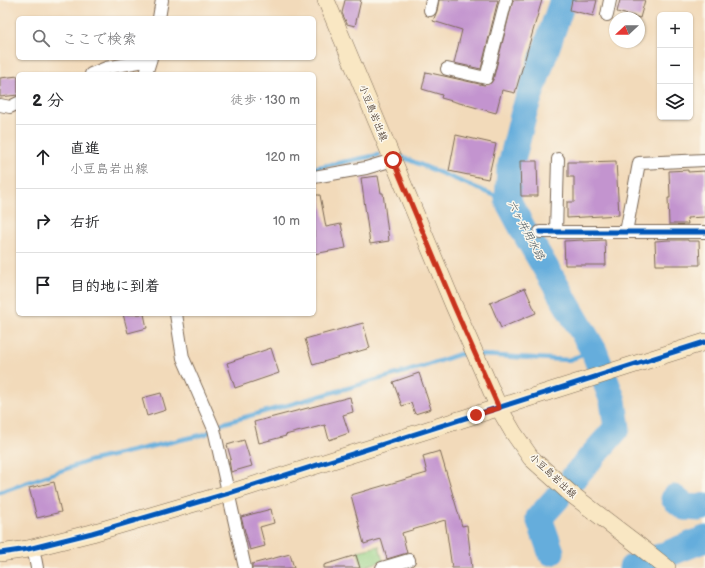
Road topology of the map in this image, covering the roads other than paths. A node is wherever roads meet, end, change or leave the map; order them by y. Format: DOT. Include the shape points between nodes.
graph roads {
  1 [pos="162,0"];
  2 [pos="326,0"];
  3 [pos="506,0"];
  4 [pos="610,0"];
  5 [pos="607,15"];
  6 [pos="159,16"];
  7 [pos="145,60"];
  8 [pos="150,60"];
  9 [pos="447,68"];
  10 [pos="96,72"];
  11 [pos="147,72"];
  12 [pos="16,104"];
  13 [pos="0,106"];
  14 [pos="393,160"];
  15 [pos="558,160"];
  16 [pos="705,160"];
  17 [pos="316,177"];
  18 [pos="540,232"];
  19 [pos="556,232"];
  20 [pos="626,232"];
  21 [pos="705,232"];
  22 [pos="176,316"];
  23 [pos="705,342"];
  24 [pos="499,408"];
  25 [pos="229,493"];
  26 [pos="32,547"];
  27 [pos="0,553"];
  28 [pos="409,560"];
  29 [pos="37,568"];
  30 [pos="245,568"];
  31 [pos="382,568"];
  32 [pos="667,568"];
  1 -- 6 [label="street"];
  2 -- 14 [label="street, 小豆島岩出線"];
  3 -- 9 [label="street" via="486,78"];
  4 -- 5 [label="street"];
  7 -- 10 [label="street"];
  8 -- 11 [label="street"];
  12 -- 13 [label="street" via="10,107"];
  14 -- 17 [label="street" via="366,168"];
  14 -- 24 [label="street, 小豆島岩出線"];
  15 -- 19 [label="street"];
  16 -- 20 [label="street" via="639,164"];
  18 -- 19 [label="street"];
  19 -- 20 [label="street"];
  20 -- 21 [label="street"];
  22 -- 25 [label="street" via="182,358 214,429"];
  23 -- 24 [label="street"];
  24 -- 25 [label="street"];
  24 -- 32 [label="street, 小豆島岩出線" via="531,458 574,496"];
  25 -- 26 [label="street" via="92,533"];
  25 -- 30 [label="street"];
  26 -- 27 [label="street"];
  26 -- 29 [label="street"];
  28 -- 31 [label="street"];
}
